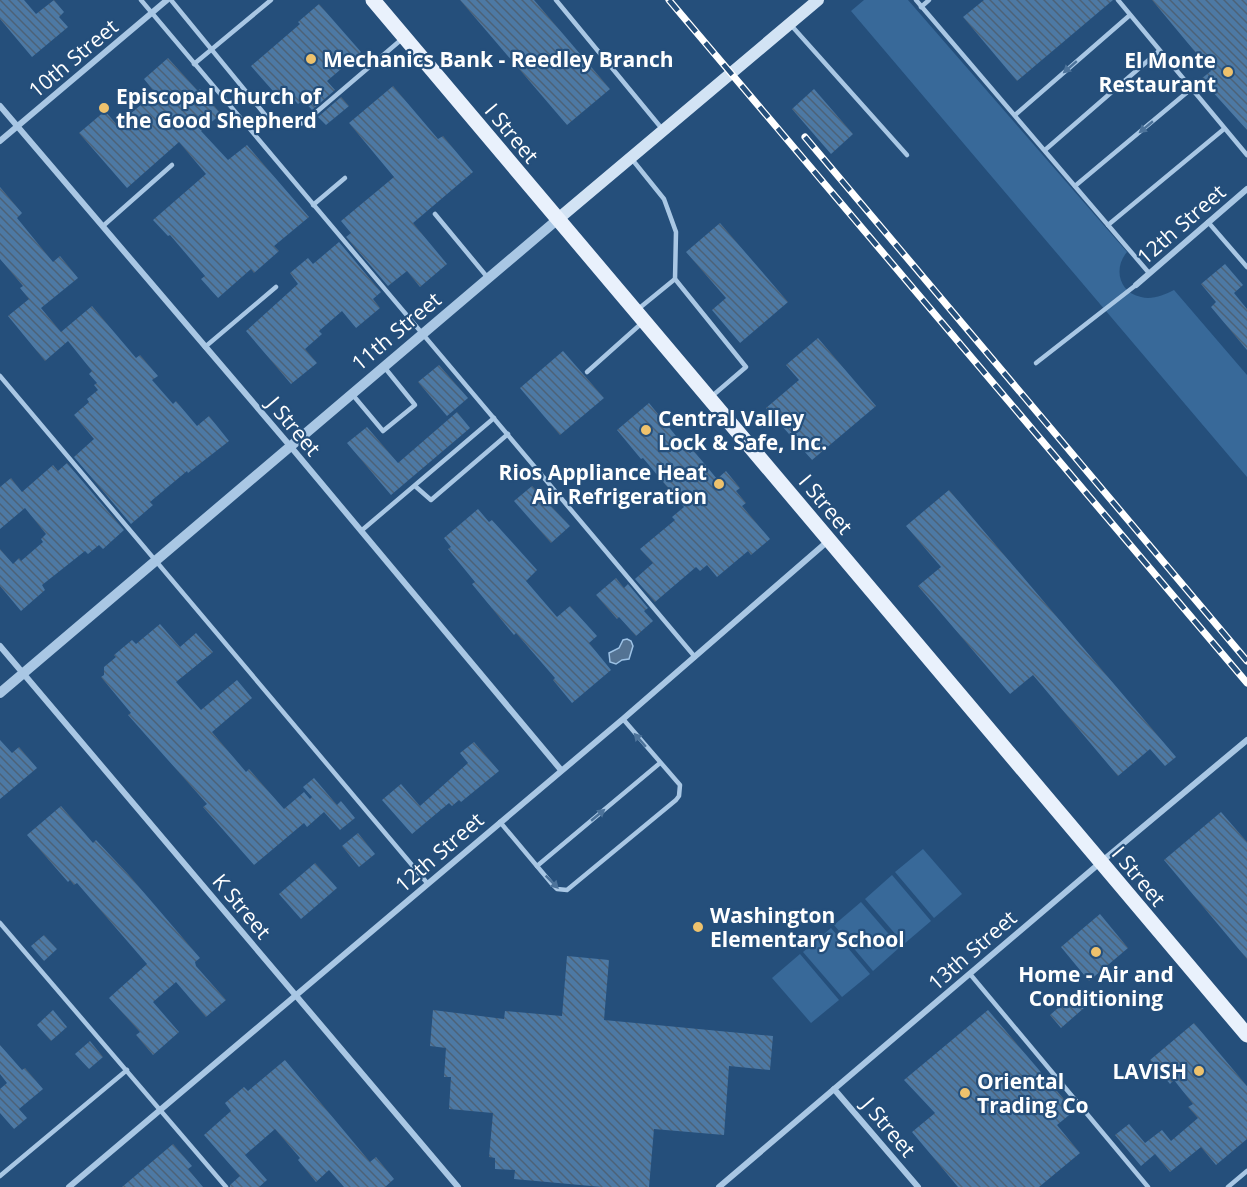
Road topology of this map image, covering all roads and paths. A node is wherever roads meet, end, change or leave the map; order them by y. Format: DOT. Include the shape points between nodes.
graph roads {
  1 [pos="141,0"];
  2 [pos="169,0"];
  3 [pos="271,0"];
  4 [pos="373,0"];
  5 [pos="556,0"];
  6 [pos="818,0"];
  7 [pos="916,0"];
  8 [pos="929,0"];
  9 [pos="1118,0"];
  10 [pos="921,6"];
  11 [pos="151,14"];
  12 [pos="1130,15"];
  13 [pos="790,24"];
  14 [pos="404,37"];
  15 [pos="212,50"];
  16 [pos="1159,51"];
  17 [pos="194,64"];
  18 [pos="1191,89"];
  19 [pos="0,106"];
  20 [pos="1015,115"];
  21 [pos="17,126"];
  22 [pos="1224,129"];
  23 [pos="663,131"];
  24 [pos="0,141"];
  25 [pos="1045,150"];
  26 [pos="907,154"];
  27 [pos="1247,155"];
  28 [pos="630,158"];
  29 [pos="172,165"];
  30 [pos="345,178"];
  31 [pos="1075,186"];
  32 [pos="1247,189"];
  33 [pos="314,205"];
  34 [pos="435,214"];
  35 [pos="558,219"];
  36 [pos="1208,222"];
  37 [pos="1108,225"];
  38 [pos="103,226"];
  39 [pos="1247,267"];
  40 [pos="1149,273"];
  41 [pos="488,278"];
  42 [pos="675,279"];
  43 [pos="1136,285"];
  44 [pos="276,287"];
  45 [pos="640,317"];
  46 [pos="424,334"];
  47 [pos="205,347"];
  48 [pos="1036,363"];
  49 [pos="384,366"];
  50 [pos="587,372"];
  51 [pos="0,376"];
  52 [pos="352,394"];
  53 [pos="709,399"];
  54 [pos="494,418"];
  55 [pos="508,435"];
  56 [pos="291,447"];
  57 [pos="415,486"];
  58 [pos="361,531"];
  59 [pos="828,540"];
  60 [pos="156,560"];
  61 [pos="0,646"];
  62 [pos="695,657"];
  63 [pos="23,673"];
  64 [pos="0,693"];
  65 [pos="622,719"];
  66 [pos="1247,740"];
  67 [pos="660,763"];
  68 [pos="561,770"];
  69 [pos="500,822"];
  70 [pos="1101,862"];
  71 [pos="537,866"];
  72 [pos="428,884"];
  73 [pos="0,923"];
  74 [pos="970,974"];
  75 [pos="296,995"];
  76 [pos="1247,1035"];
  77 [pos="127,1070"];
  78 [pos="834,1089"];
  79 [pos="161,1110"];
  80 [pos="1247,1171"];
  81 [pos="0,1176"];
  82 [pos="69,1187"];
  83 [pos="226,1187"];
  84 [pos="458,1187"];
  85 [pos="719,1187"];
  86 [pos="918,1187"];
  87 [pos="1148,1187"];
  88 [pos="1228,1187"];
  1 -- 11 [label="lane"];
  2 -- 11 [label="street, 10th Street"];
  2 -- 15 [label="lane"];
  3 -- 15 [label="lane"];
  4 -- 14 [label="main road, I Street"];
  5 -- 23 [label="lane"];
  6 -- 13 [label="main road, 11th Street"];
  7 -- 10 [label="lane"];
  8 -- 10 [label="lane"];
  9 -- 12 [label="lane"];
  10 -- 20 [label="lane"];
  11 -- 17 [label="lane"];
  11 -- 21 [label="street, 10th Street"];
  12 -- 16 [label="lane"];
  12 -- 20 [label="lane, one-way"];
  13 -- 23 [label="main road, 11th Street"];
  13 -- 26 [label="lane"];
  14 -- 15 [label="lane" via="306,121 293,127 272,122"];
  14 -- 35 [label="main road, I Street"];
  15 -- 17 [label="lane"];
  16 -- 18 [label="lane"];
  16 -- 25 [label="lane"];
  17 -- 33 [label="lane"];
  18 -- 22 [label="lane"];
  18 -- 31 [label="lane, one-way"];
  19 -- 21 [label="street, J Street"];
  20 -- 25 [label="lane"];
  21 -- 24 [label="street, 10th Street"];
  21 -- 38 [label="street, J Street"];
  22 -- 27 [label="lane"];
  22 -- 37 [label="lane"];
  23 -- 28 [label="main road, 11th Street"];
  25 -- 31 [label="lane"];
  28 -- 35 [label="main road, 11th Street"];
  28 -- 42 [label="lane" via="664,199 676,232"];
  29 -- 38 [label="lane"];
  30 -- 33 [label="lane"];
  31 -- 37 [label="lane"];
  32 -- 36 [label="street, 12th Street"];
  33 -- 46 [label="lane"];
  34 -- 41 [label="lane"];
  35 -- 41 [label="street, 11th Street"];
  35 -- 45 [label="main road, I Street"];
  36 -- 39 [label="lane"];
  36 -- 40 [label="street, 12th Street"];
  37 -- 40 [label="lane"];
  38 -- 47 [label="street, J Street"];
  40 -- 43 [label="street, 12th Street"];
  41 -- 46 [label="street, 11th Street"];
  42 -- 45 [label="lane"];
  42 -- 53 [label="lane" via="746,367"];
  43 -- 48 [label="lane"];
  44 -- 47 [label="lane"];
  45 -- 50 [label="lane"];
  45 -- 53 [label="main road, I Street"];
  46 -- 49 [label="street, 11th Street"];
  46 -- 54 [label="lane"];
  47 -- 56 [label="street, J Street"];
  49 -- 52 [label="street, 11th Street"];
  49 -- 52 [label="lane" via="415,405 383,431"];
  51 -- 60 [label="lane"];
  52 -- 56 [label="street, 11th Street"];
  53 -- 59 [label="main road, I Street"];
  54 -- 55 [label="lane"];
  54 -- 57 [label="lane"];
  55 -- 57 [label="lane" via="431,500"];
  55 -- 62 [label="lane"];
  56 -- 58 [label="street, J Street"];
  56 -- 60 [label="street, 11th Street"];
  57 -- 58 [label="lane"];
  58 -- 68 [label="street, J Street"];
  59 -- 62 [label="street, 12th Street"];
  59 -- 70 [label="main road, I Street"];
  60 -- 63 [label="street, 11th Street"];
  60 -- 72 [label="lane"];
  61 -- 63 [label="street, K Street"];
  62 -- 65 [label="street, 12th Street"];
  63 -- 64 [label="street, 11th Street"];
  63 -- 75 [label="street, K Street"];
  67 -- 65 [label="lane, one-way"];
  65 -- 68 [label="street, 12th Street"];
  66 -- 70 [label="street, 13th Street"];
  71 -- 67 [label="lane, one-way"];
  71 -- 67 [label="lane, one-way" via="557,889 567,890 676,800 680,785"];
  68 -- 69 [label="street, 12th Street"];
  69 -- 71 [label="lane"];
  69 -- 72 [label="street, 12th Street"];
  70 -- 74 [label="street, 13th Street"];
  70 -- 76 [label="main road, I Street"];
  72 -- 75 [label="street, 12th Street"];
  73 -- 77 [label="lane"];
  74 -- 78 [label="street, 13th Street"];
  74 -- 87 [label="lane"];
  75 -- 79 [label="street, 12th Street"];
  75 -- 84 [label="street, K Street"];
  77 -- 79 [label="lane"];
  77 -- 81 [label="lane"];
  78 -- 85 [label="street, 13th Street"];
  78 -- 86 [label="street, J Street"];
  79 -- 82 [label="street, 12th Street"];
  79 -- 83 [label="lane"];
  80 -- 88 [label="lane"];
}
